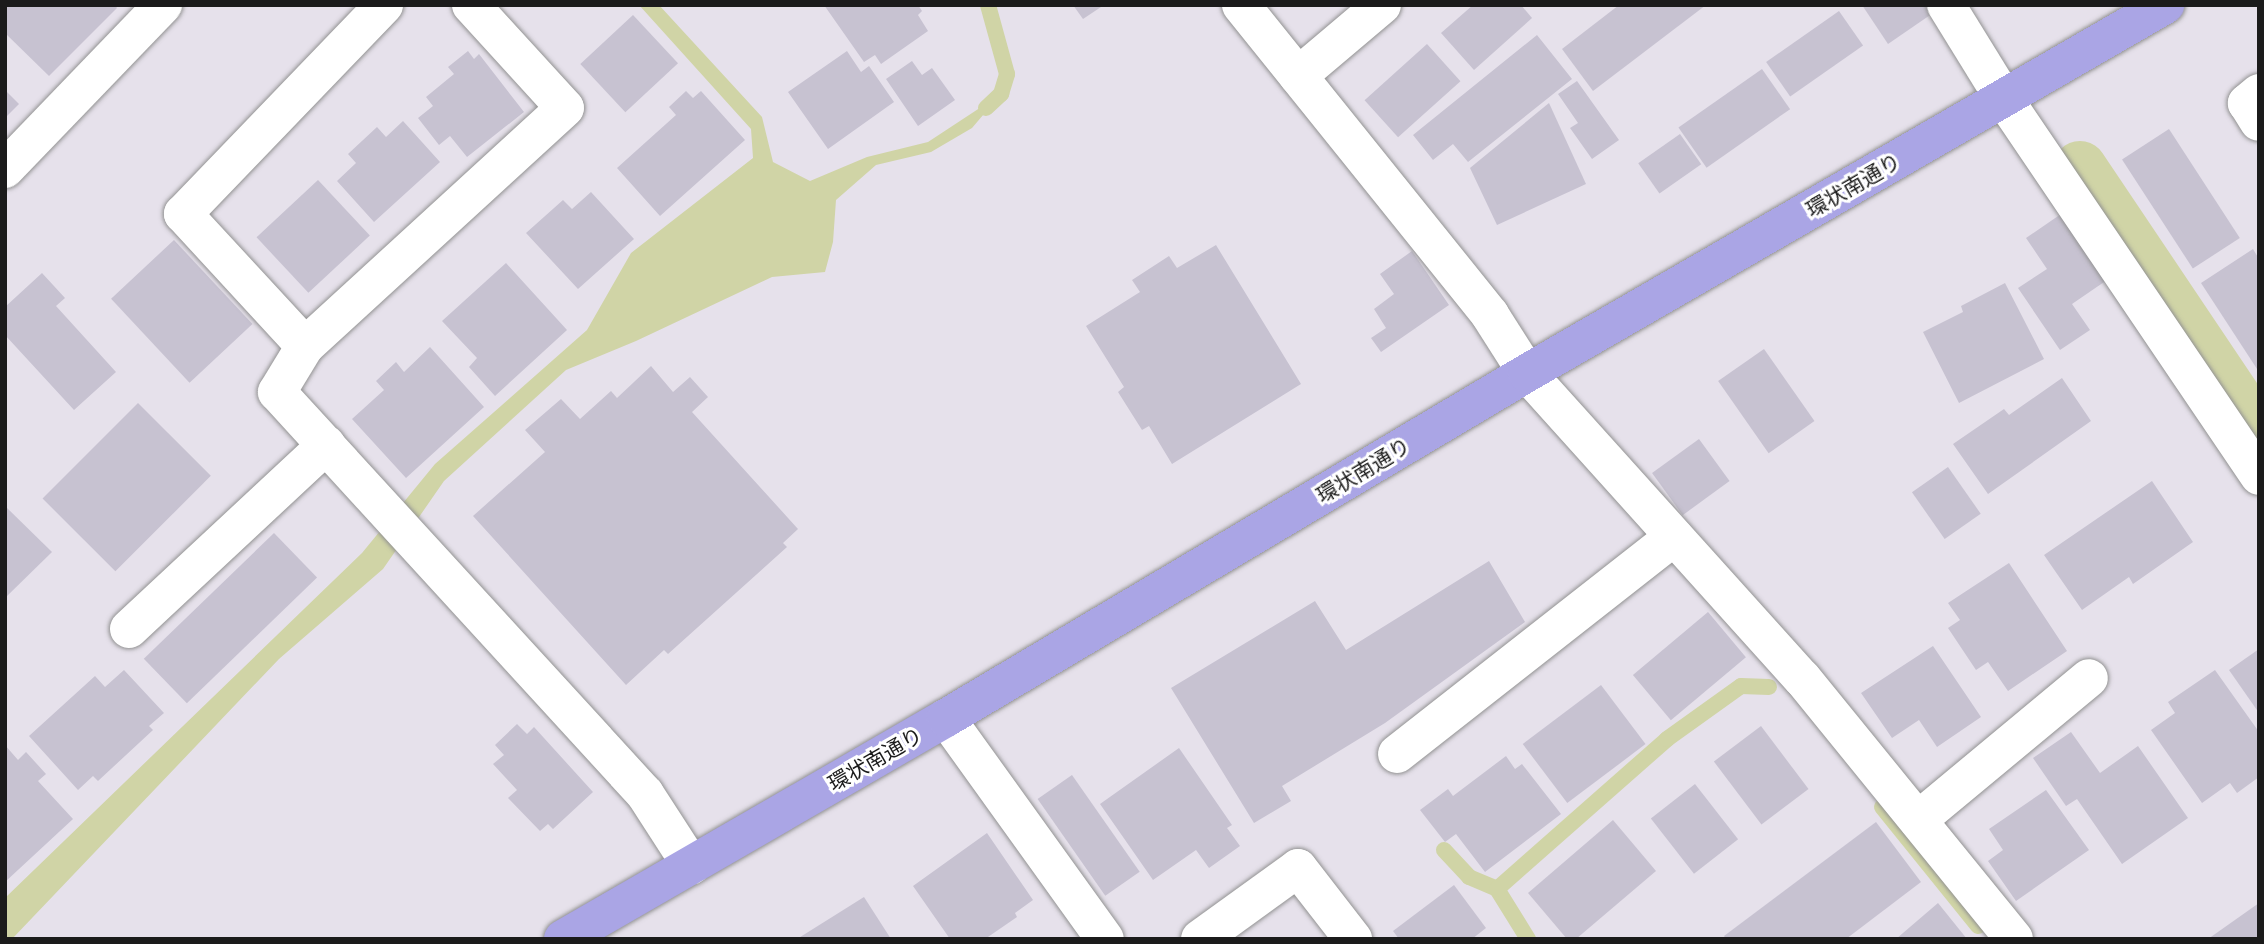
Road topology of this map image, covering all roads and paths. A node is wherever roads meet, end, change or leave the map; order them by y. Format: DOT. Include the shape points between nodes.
graph roads {
  1 [pos="163,5"];
  2 [pos="384,5"];
  3 [pos="471,5"];
  4 [pos="1241,5"];
  5 [pos="1382,5"];
  6 [pos="1946,5"];
  7 [pos="2165,5"];
  8 [pos="1298,76"];
  9 [pos="2259,93"];
  10 [pos="2004,99"];
  11 [pos="2259,122"];
  12 [pos="5,169"];
  13 [pos="305,346"];
  14 [pos="1527,373"];
  15 [pos="326,445"];
  16 [pos="2259,476"];
  17 [pos="1674,537"];
  18 [pos="129,629"];
  19 [pos="2089,678"];
  20 [pos="946,718"];
  21 [pos="1397,754"];
  22 [pos="1918,820"];
  23 [pos="691,865"];
  24 [pos="563,939"];
  25 [pos="1105,939"];
  26 [pos="1200,939"];
  27 [pos="1353,939"];
  28 [pos="2014,939"];
  1 -- 12 [label="street"];
  2 -- 13 [label="street" via="183,214"];
  3 -- 13 [label="street" via="565,108"];
  4 -- 8 [label="street"];
  5 -- 8 [label="street"];
  6 -- 10 [label="street"];
  7 -- 10 [label="highway, 環状南通り"];
  8 -- 14 [label="street" via="1490,315"];
  9 -- 11 [label="street" via="2247,103"];
  10 -- 14 [label="highway, 環状南通り"];
  10 -- 16 [label="street"];
  13 -- 15 [label="street" via="277,392"];
  14 -- 17 [label="street"];
  14 -- 20 [label="highway, 環状南通り"];
  15 -- 18 [label="street"];
  15 -- 23 [label="street" via="645,794"];
  17 -- 21 [label="street"];
  17 -- 22 [label="street" via="1802,678"];
  19 -- 22 [label="street"];
  20 -- 23 [label="highway, 環状南通り"];
  20 -- 25 [label="street"];
  22 -- 28 [label="street"];
  23 -- 24 [label="highway, 環状南通り"];
  26 -- 27 [label="street" via="1298,868"];
}
